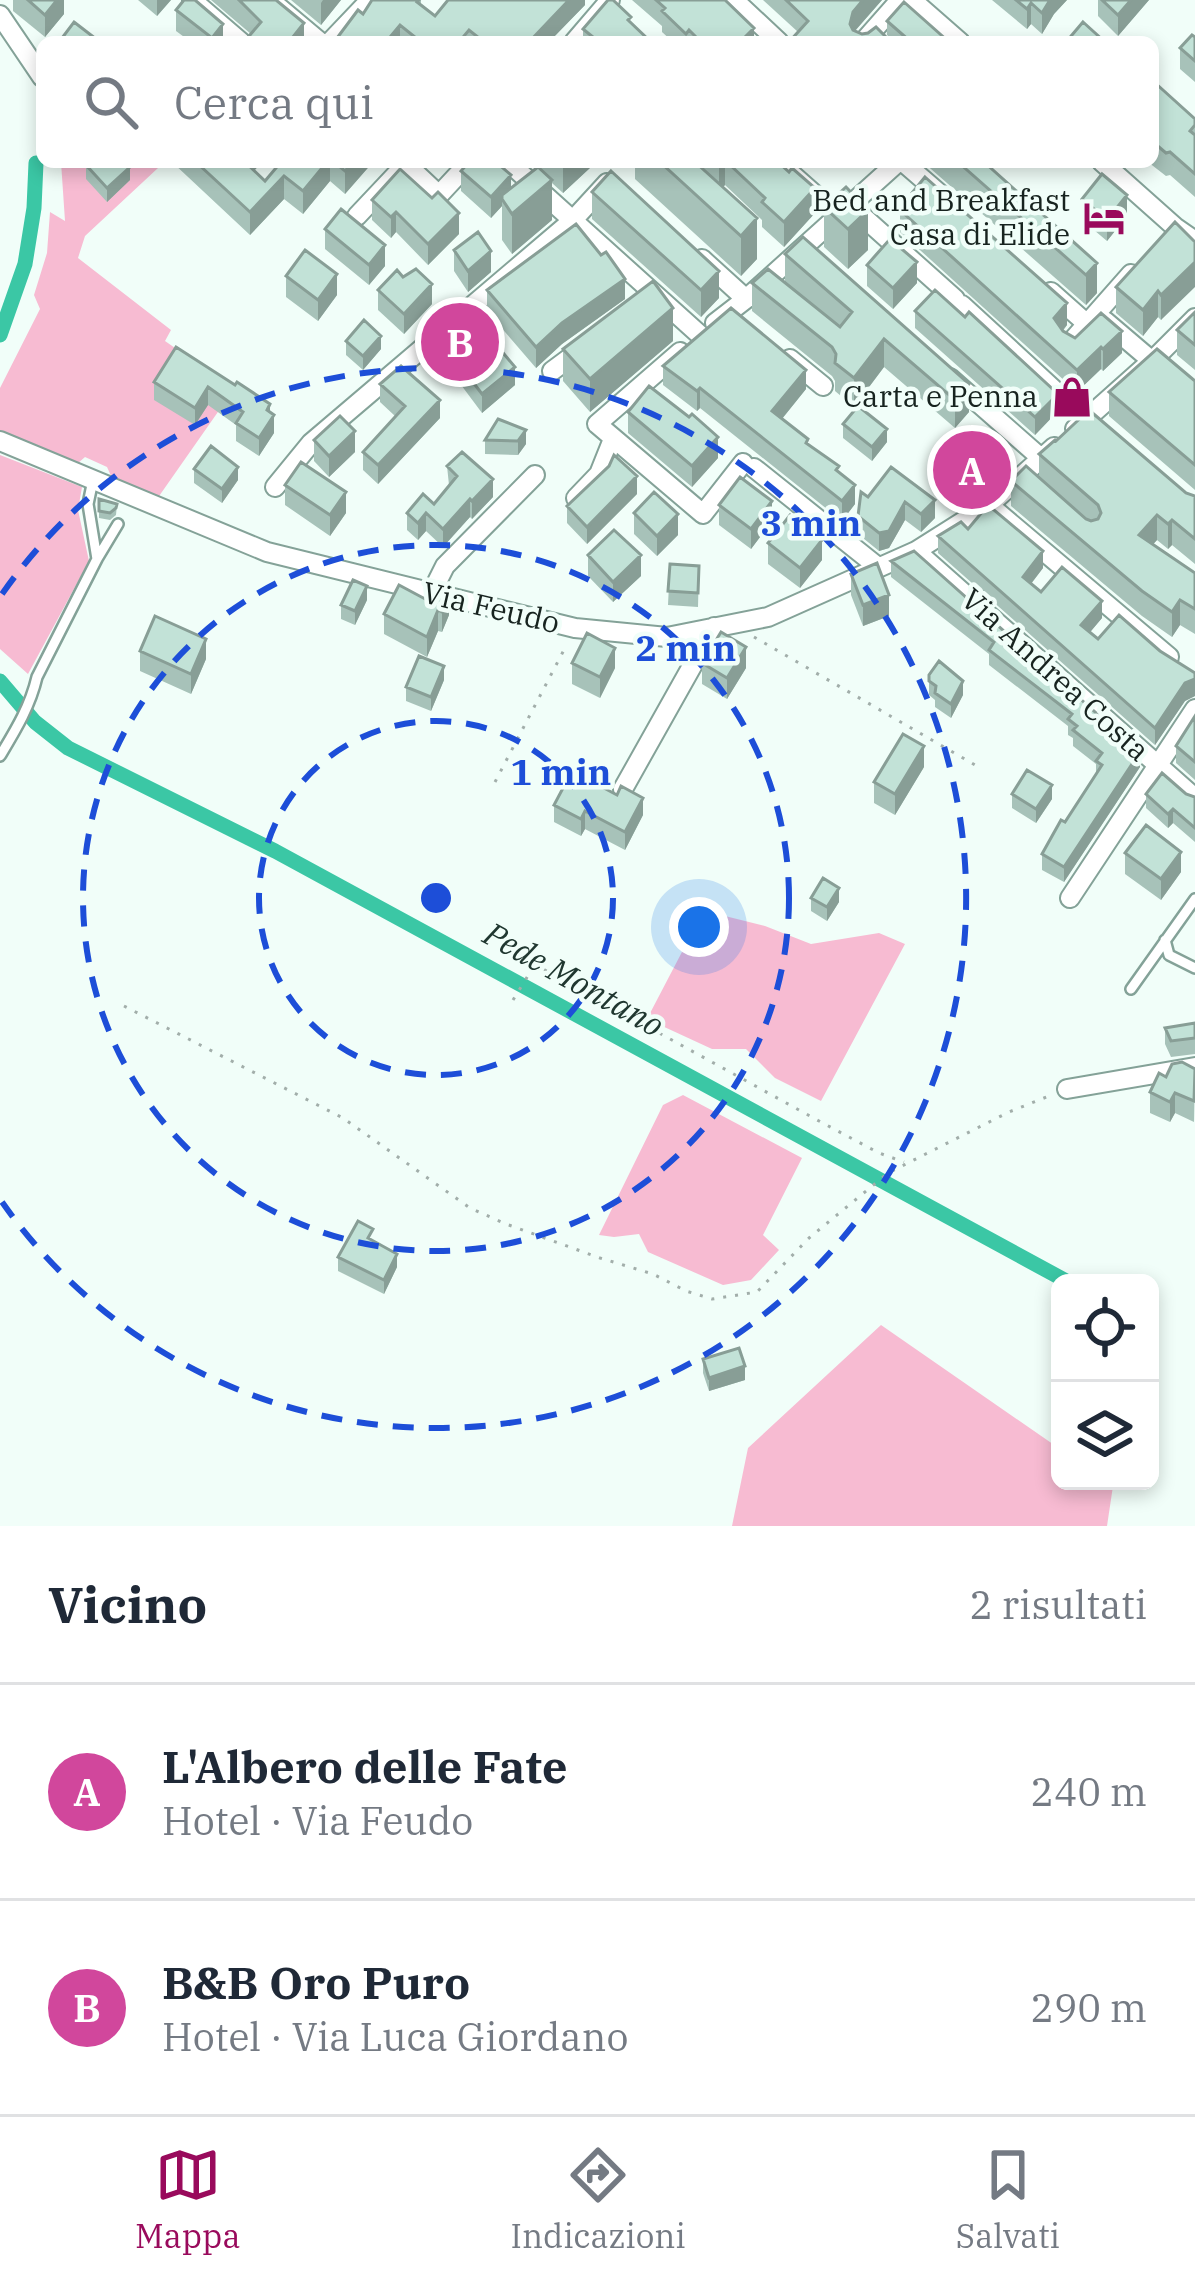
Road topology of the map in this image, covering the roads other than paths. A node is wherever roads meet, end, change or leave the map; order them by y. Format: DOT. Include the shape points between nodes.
graph roads {
  1 [pos="192,0"];
  2 [pos="269,0"];
  3 [pos="370,0"];
  4 [pos="734,0"];
  5 [pos="900,0"];
  6 [pos="912,0"];
  7 [pos="610,5"];
  8 [pos="0,15"];
  9 [pos="235,36"];
  10 [pos="313,36"];
  11 [pos="336,36"];
  12 [pos="580,36"];
  13 [pos="773,36"];
  14 [pos="868,36"];
  15 [pos="953,36"];
  16 [pos="36,68"];
  17 [pos="402,168"];
  18 [pos="410,168"];
  19 [pos="463,168"];
  20 [pos="515,168"];
  21 [pos="786,168"];
  22 [pos="893,168"];
  23 [pos="907,168"];
  24 [pos="1109,168"];
  25 [pos="629,193"];
  26 [pos="953,206"];
  27 [pos="844,210"];
  28 [pos="357,216"];
  29 [pos="573,220"];
  30 [pos="1175,227"];
  31 [pos="1195,241"];
  32 [pos="1160,243"];
  33 [pos="696,253"];
  34 [pos="1145,259"];
  35 [pos="1036,279"];
  36 [pos="654,295"];
  37 [pos="738,305"];
  38 [pos="637,308"];
  39 [pos="1195,318"];
  40 [pos="1095,322"];
  41 [pos="749,326"];
  42 [pos="603,333"];
  43 [pos="700,335"];
  44 [pos="767,341"];
  45 [pos="1071,341"];
  46 [pos="1159,362"];
  47 [pos="934,364"];
  48 [pos="552,371"];
  49 [pos="823,386"];
  50 [pos="1088,418"];
  51 [pos="1107,432"];
  52 [pos="613,439"];
  53 [pos="0,441"];
  54 [pos="1041,458"];
  55 [pos="536,476"];
  56 [pos="1023,476"];
  57 [pos="93,480"];
  58 [pos="275,488"];
  59 [pos="1040,491"];
  60 [pos="576,498"];
  61 [pos="989,505"];
  62 [pos="118,524"];
  63 [pos="916,551"];
  64 [pos="97,560"];
  65 [pos="878,567"];
  66 [pos="431,594"];
  67 [pos="714,627"];
  68 [pos="1169,657"];
  69 [pos="1195,709"];
  70 [pos="0,756"];
  71 [pos="1157,765"];
  72 [pos="623,789"];
  73 [pos="1195,798"];
  74 [pos="1070,898"];
  75 [pos="1195,899"];
  76 [pos="1165,940"];
  77 [pos="1195,968"];
  78 [pos="1131,989"];
  79 [pos="1195,1067"];
  80 [pos="1067,1088"];
  1 -- 9 [label="street"];
  2 -- 10 [label="street"];
  3 -- 11 [label="street"];
  4 -- 13 [label="street"];
  5 -- 14 [label="street"];
  6 -- 15 [label="street"];
  7 -- 12 [label="street"];
  8 -- 16 [label="street"];
  17 -- 28 [label="street"];
  18 -- 19 [label="street" via="439,195"];
  20 -- 29 [label="street"];
  21 -- 27 [label="street"];
  22 -- 27 [label="street"];
  23 -- 26 [label="street"];
  24 -- 30 [label="street"];
  25 -- 29 [label="street" via="612,177"];
  27 -- 37 [label="street"];
  27 -- 50 [label="street"];
  29 -- 36 [label="street"];
  29 -- 58 [label="street" via="311,443"];
  30 -- 31 [label="street"];
  30 -- 32 [label="street"];
  33 -- 37 [label="street"];
  34 -- 40 [label="street"];
  35 -- 40 [label="street"];
  36 -- 38 [label="street"];
  36 -- 43 [label="street"];
  37 -- 41 [label="street"];
  37 -- 43 [label="street"];
  39 -- 46 [label="street, Via Feudo"];
  40 -- 45 [label="street"];
  40 -- 46 [label="street"];
  42 -- 48 [label="street"];
  43 -- 52 [label="street" via="597,424"];
  44 -- 49 [label="street"];
  46 -- 50 [label="street, Via Feudo"];
  47 -- 54 [label="street"];
  50 -- 51 [label="street"];
  50 -- 54 [label="street, Via Feudo"];
  52 -- 60 [label="street" via="599,474"];
  52 -- 65 [label="street" via="703,514 748,466"];
  53 -- 57 [label="street, Via Feudo"];
  54 -- 56 [label="street, Via Feudo"];
  55 -- 66 [label="street" via="445,566"];
  56 -- 59 [label="lane"];
  56 -- 61 [label="street, Via Feudo"];
  57 -- 64 [label="lane" via="88,504"];
  57 -- 66 [label="street, Via Feudo" via="267,552"];
  61 -- 63 [label="street, Via Feudo"];
  61 -- 68 [label="street"];
  62 -- 64 [label="lane"];
  63 -- 65 [label="street, Via Feudo"];
  63 -- 71 [label="street, Via Andrea Costa"];
  64 -- 70 [label="lane"];
  65 -- 67 [label="street, Via Feudo" via="767,616"];
  66 -- 67 [label="street, Via Feudo" via="575,628 667,637"];
  67 -- 72 [label="street"];
  69 -- 71 [label="street"];
  71 -- 73 [label="street, Via Andrea Costa"];
  71 -- 74 [label="street"];
  75 -- 76 [label="lane"];
  76 -- 77 [label="lane" via="1169,955"];
  76 -- 78 [label="lane"];
  79 -- 80 [label="street"];
}
